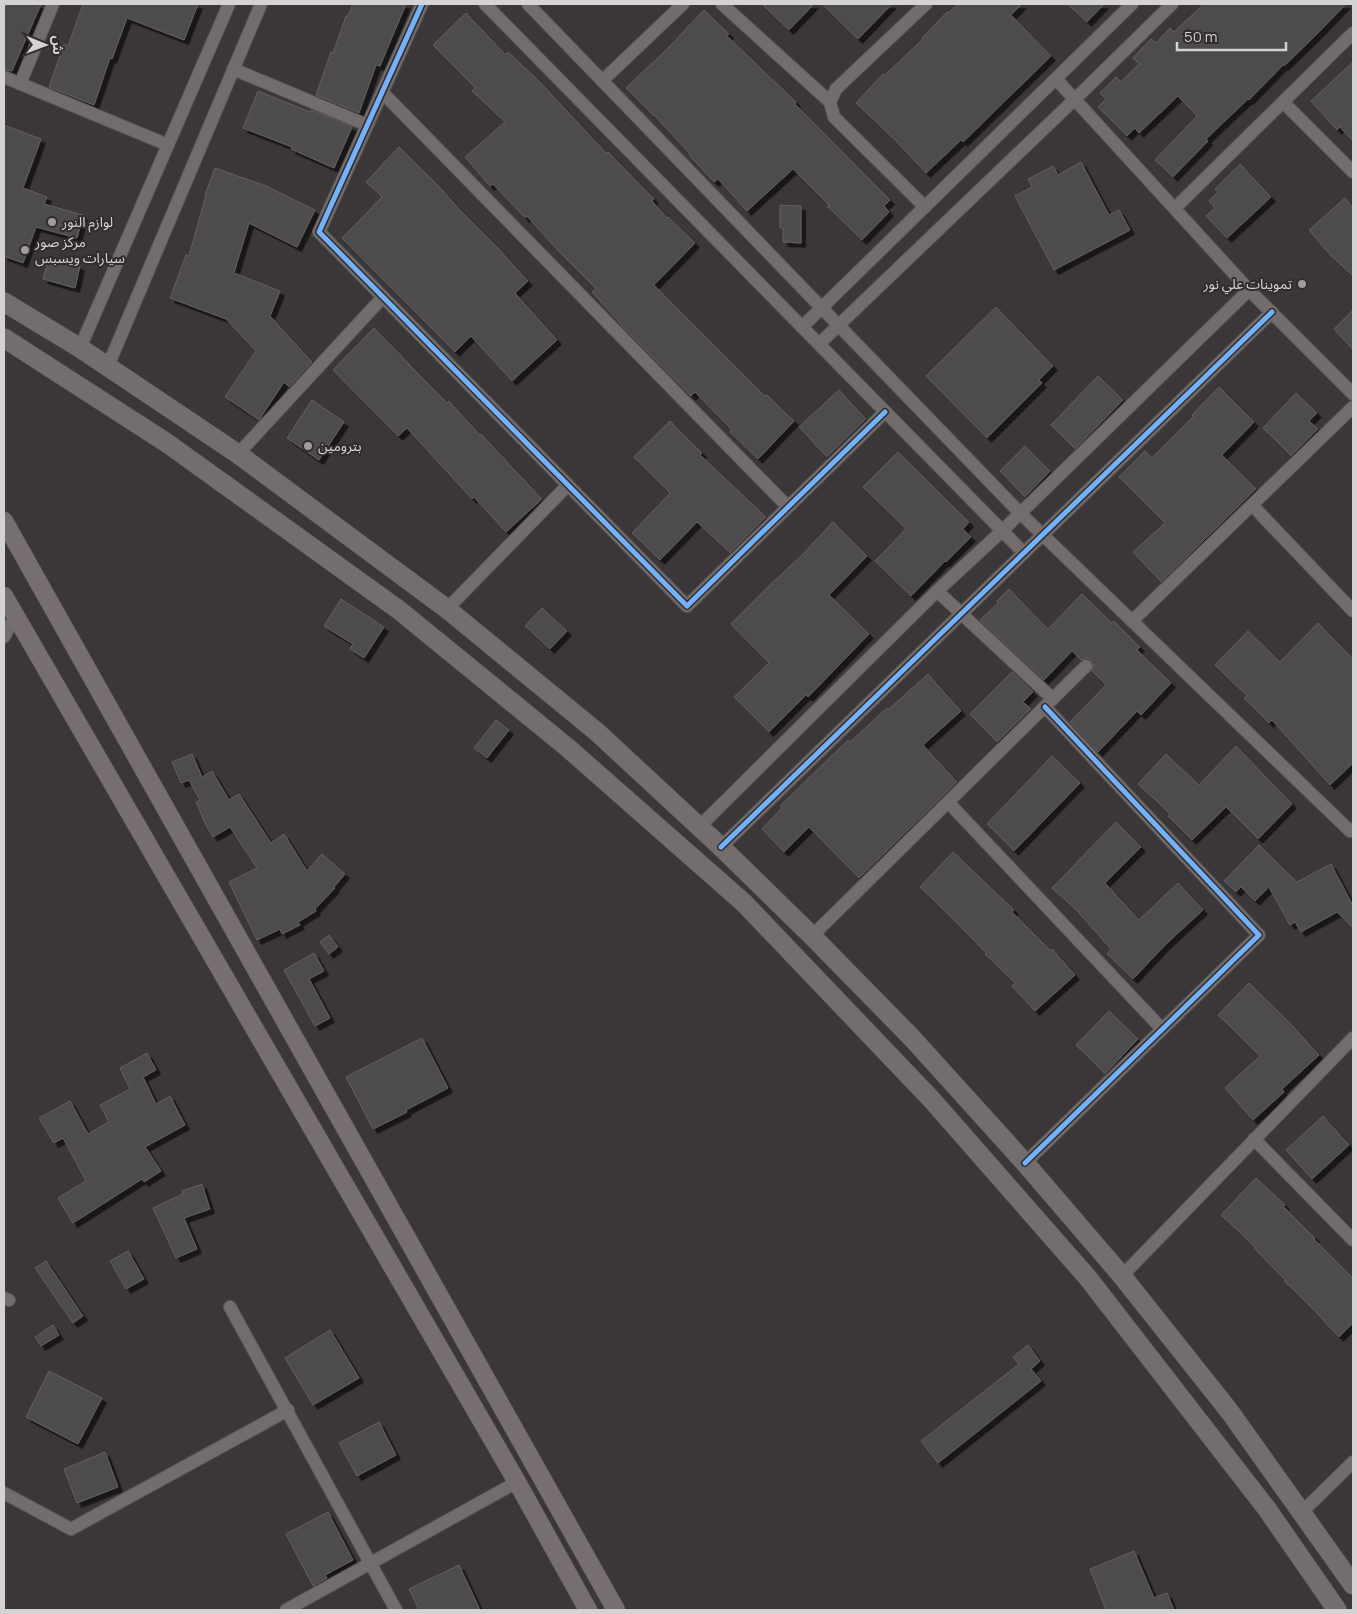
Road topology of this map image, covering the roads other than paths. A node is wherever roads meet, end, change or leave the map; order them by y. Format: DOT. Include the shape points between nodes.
graph roads {
  1 [pos="53,4"];
  2 [pos="229,4"];
  3 [pos="261,4"];
  4 [pos="422,4"];
  5 [pos="485,4"];
  6 [pos="528,4"];
  7 [pos="683,4"];
  8 [pos="722,4"];
  9 [pos="926,4"];
  10 [pos="1132,4"];
  11 [pos="1172,4"];
  12 [pos="1353,34"];
  13 [pos="233,69"];
  14 [pos="4,77"];
  15 [pos="1056,79"];
  16 [pos="602,81"];
  17 [pos="20,84"];
  18 [pos="382,92"];
  19 [pos="1075,100"];
  20 [pos="830,102"];
  21 [pos="1284,102"];
  22 [pos="367,125"];
  23 [pos="168,145"];
  24 [pos="1353,172"];
  25 [pos="925,207"];
  26 [pos="1175,208"];
  27 [pos="1250,290"];
  28 [pos="383,297"];
  29 [pos="4,302"];
  30 [pos="822,309"];
  31 [pos="1272,312"];
  32 [pos="839,326"];
  33 [pos="802,327"];
  34 [pos="4,338"];
  35 [pos="819,344"];
  36 [pos="80,348"];
  37 [pos="108,366"];
  38 [pos="1353,394"];
  39 [pos="1353,407"];
  40 [pos="885,412"];
  41 [pos="238,454"];
  42 [pos="568,485"];
  43 [pos="1252,505"];
  44 [pos="787,506"];
  45 [pos="1020,513"];
  46 [pos="4,521"];
  47 [pos="1002,531"];
  48 [pos="1042,534"];
  49 [pos="1024,553"];
  50 [pos="938,591"];
  51 [pos="4,596"];
  52 [pos="447,609"];
  53 [pos="1353,611"];
  54 [pos="962,613"];
  55 [pos="15,616"];
  56 [pos="1132,621"];
  57 [pos="4,637"];
  58 [pos="1086,666"];
  59 [pos="1049,703"];
  60 [pos="948,802"];
  61 [pos="700,826"];
  62 [pos="1353,829"];
  63 [pos="722,847"];
  64 [pos="812,936"];
  65 [pos="1162,1029"];
  66 [pos="1353,1038"];
  67 [pos="1254,1139"];
  68 [pos="1025,1162"];
  69 [pos="1353,1240"];
  70 [pos="1122,1276"];
  71 [pos="230,1306"];
  72 [pos="288,1410"];
  73 [pos="1353,1462"];
  74 [pos="517,1482"];
  75 [pos="4,1493"];
  76 [pos="1302,1512"];
  77 [pos="370,1563"];
  78 [pos="1353,1585"];
  79 [pos="1353,1607"];
  80 [pos="286,1610"];
  81 [pos="396,1610"];
  82 [pos="588,1610"];
  83 [pos="616,1610"];
  84 [pos="1337,1610"];
  85 [pos="1348,1610"];
  1 -- 17 [label="street"];
  2 -- 23 [label="street"];
  3 -- 13 [label="street"];
  4 -- 18 [label="street"];
  5 -- 33 [label="street"];
  6 -- 16 [label="street"];
  7 -- 16 [label="street"];
  8 -- 20 [label="street"];
  9 -- 20 [label="street" via="836,89"];
  10 -- 15 [label="street"];
  11 -- 19 [label="street"];
  12 -- 21 [label="street"];
  13 -- 22 [label="street"];
  13 -- 37 [label="street"];
  14 -- 17 [label="street"];
  15 -- 19 [label="street"];
  15 -- 25 [label="street"];
  16 -- 30 [label="street"];
  17 -- 23 [label="street"];
  18 -- 22 [label="street"];
  18 -- 44 [label="street"];
  19 -- 26 [label="street"];
  19 -- 32 [label="street"];
  20 -- 25 [label="street" via="834,118"];
  21 -- 24 [label="street"];
  21 -- 26 [label="street"];
  22 -- 28 [label="street" via="319,232"];
  23 -- 36 [label="street"];
  25 -- 30 [label="street"];
  26 -- 27 [label="street"];
  27 -- 31 [label="street"];
  27 -- 45 [label="street"];
  28 -- 41 [label="street"];
  28 -- 42 [label="street"];
  29 -- 36 [label="main road"];
  30 -- 32 [label="street"];
  30 -- 33 [label="street"];
  31 -- 38 [label="street"];
  31 -- 48 [label="street"];
  32 -- 35 [label="street"];
  32 -- 45 [label="street"];
  33 -- 35 [label="street"];
  34 -- 84 [label="main road" via="167,443 399,610 568,748 744,903 932,1100 1088,1278 1267,1509"];
  35 -- 40 [label="street"];
  36 -- 37 [label="main road"];
  37 -- 41 [label="main road"];
  39 -- 43 [label="street"];
  40 -- 44 [label="street"];
  40 -- 47 [label="street"];
  41 -- 52 [label="main road"];
  42 -- 44 [label="street" via="687,606"];
  42 -- 52 [label="street"];
  43 -- 53 [label="street"];
  43 -- 56 [label="street"];
  45 -- 47 [label="street"];
  45 -- 48 [label="street"];
  46 -- 83 [label="main road"];
  47 -- 49 [label="street"];
  47 -- 50 [label="street"];
  48 -- 49 [label="street"];
  48 -- 56 [label="street"];
  49 -- 54 [label="street"];
  50 -- 54 [label="street"];
  50 -- 61 [label="street"];
  51 -- 55 [label="main road"];
  52 -- 61 [label="main road" via="597,732"];
  54 -- 59 [label="street"];
  54 -- 63 [label="street"];
  55 -- 57 [label="street"];
  55 -- 74 [label="main road"];
  56 -- 62 [label="street" via="1350,832"];
  58 -- 59 [label="street"];
  59 -- 60 [label="street"];
  59 -- 65 [label="street" via="1258,934"];
  60 -- 64 [label="street"];
  60 -- 65 [label="street"];
  61 -- 63 [label="main road"];
  63 -- 64 [label="main road"];
  64 -- 68 [label="main road" via="912,1038"];
  65 -- 68 [label="street"];
  66 -- 67 [label="street"];
  67 -- 69 [label="street"];
  67 -- 70 [label="street"];
  68 -- 70 [label="main road"];
  70 -- 76 [label="main road" via="1230,1412"];
  71 -- 72 [label="street"];
  72 -- 75 [label="street" via="71,1530"];
  72 -- 77 [label="street"];
  73 -- 76 [label="street"];
  74 -- 77 [label="street"];
  74 -- 82 [label="main road"];
  76 -- 78 [label="main road"];
  77 -- 80 [label="street"];
  77 -- 81 [label="street"];
  79 -- 85 [label="main road"];
}
